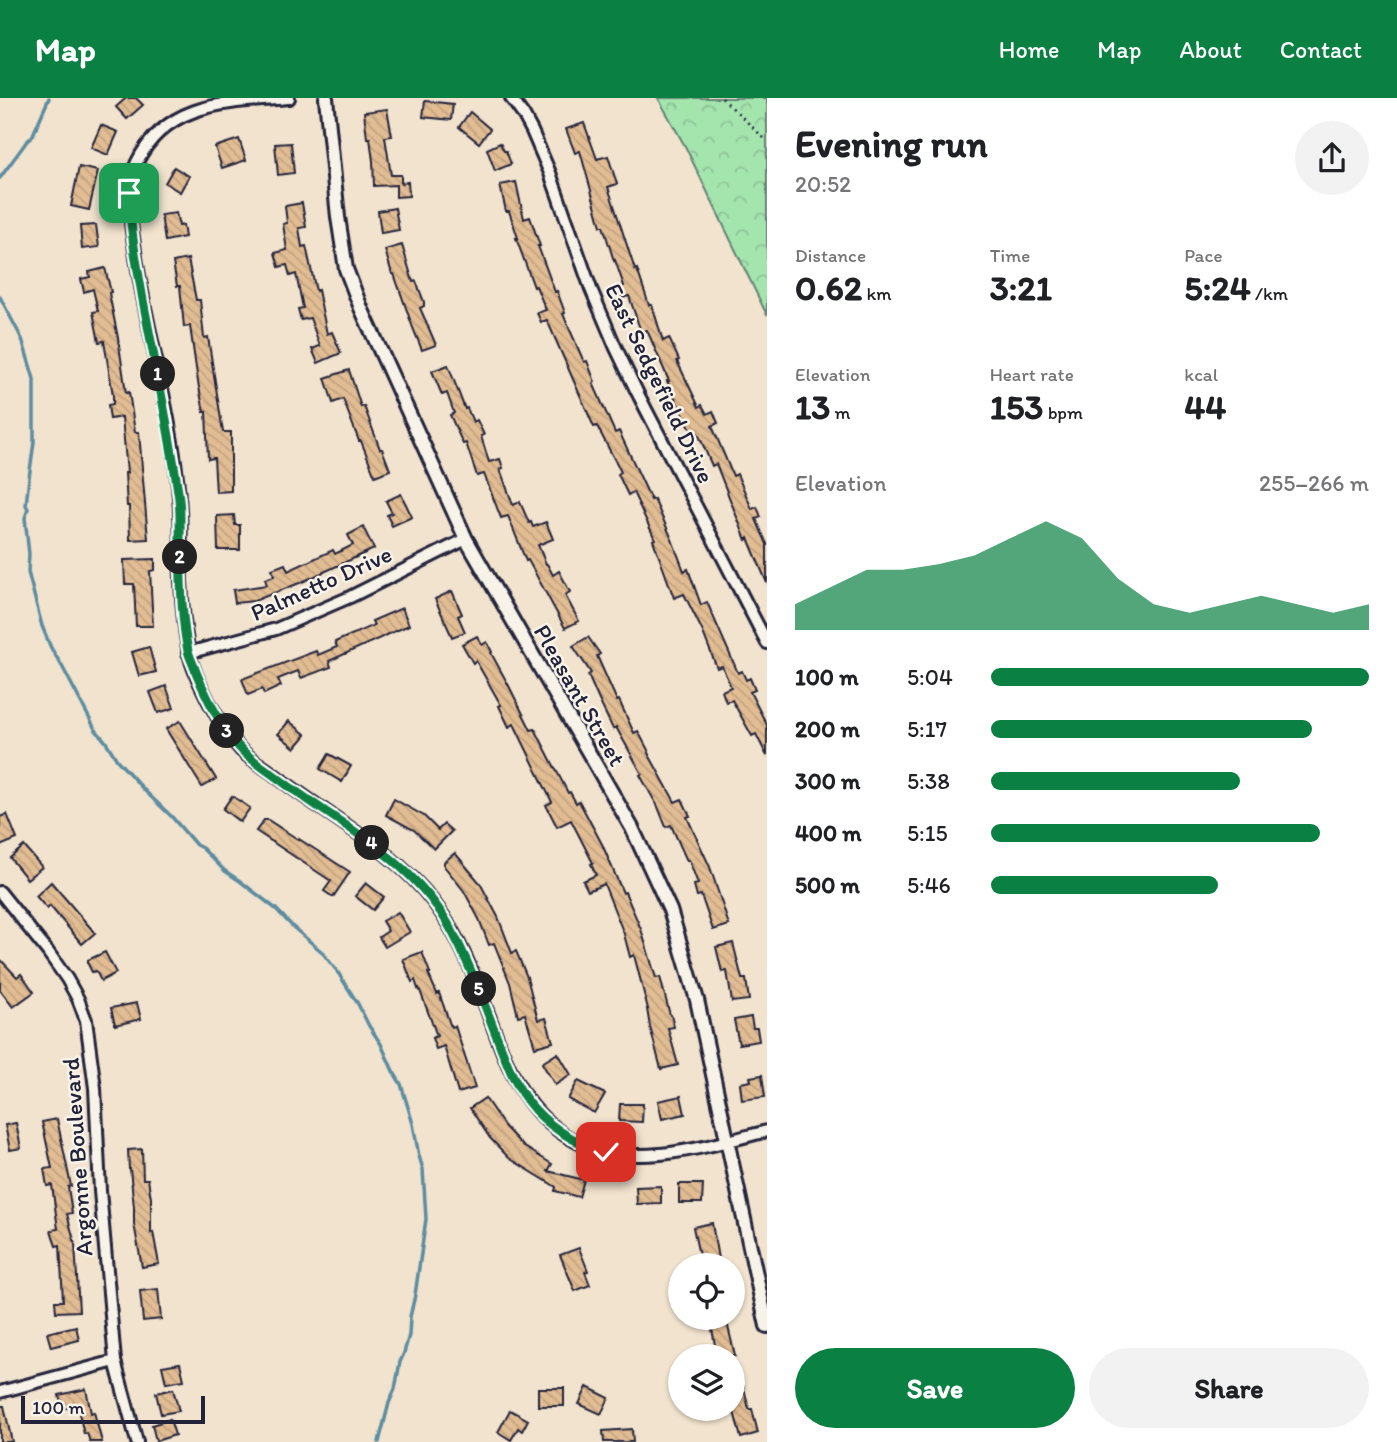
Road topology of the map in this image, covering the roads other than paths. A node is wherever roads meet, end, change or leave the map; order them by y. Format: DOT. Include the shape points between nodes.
graph roads {
  1 [pos="289,98"];
  2 [pos="326,98"];
  3 [pos="511,98"];
  4 [pos="466,539"];
  5 [pos="767,643"];
  6 [pos="188,653"];
  7 [pos="0,892"];
  8 [pos="767,1131"];
  9 [pos="728,1141"];
  10 [pos="767,1326"];
  11 [pos="115,1361"];
  12 [pos="0,1392"];
  13 [pos="138,1442"];
  1 -- 6 [label="street" via="201,108 180,116 139,156 131,177 136,261 179,498"];
  2 -- 4 [label="street, Pleasant Street" via="346,269"];
  3 -- 5 [label="street, East Sedgefield Drive" via="550,173 615,346"];
  4 -- 6 [label="street, Palmetto Drive" via="276,629"];
  4 -- 9 [label="street, Pleasant Street" via="632,828 670,910 698,1000"];
  6 -- 9 [label="street" via="209,702 240,749 373,845 416,881 434,903 460,946 518,1086 542,1118 591,1148 622,1154 673,1152"];
  7 -- 11 [label="street, Argonne Boulevard" via="67,979 86,1020"];
  8 -- 9 [label="street"];
  9 -- 10 [label="street, Pleasant Street"];
  11 -- 12 [label="street"];
  11 -- 13 [label="street, Argonne Boulevard"];
}
